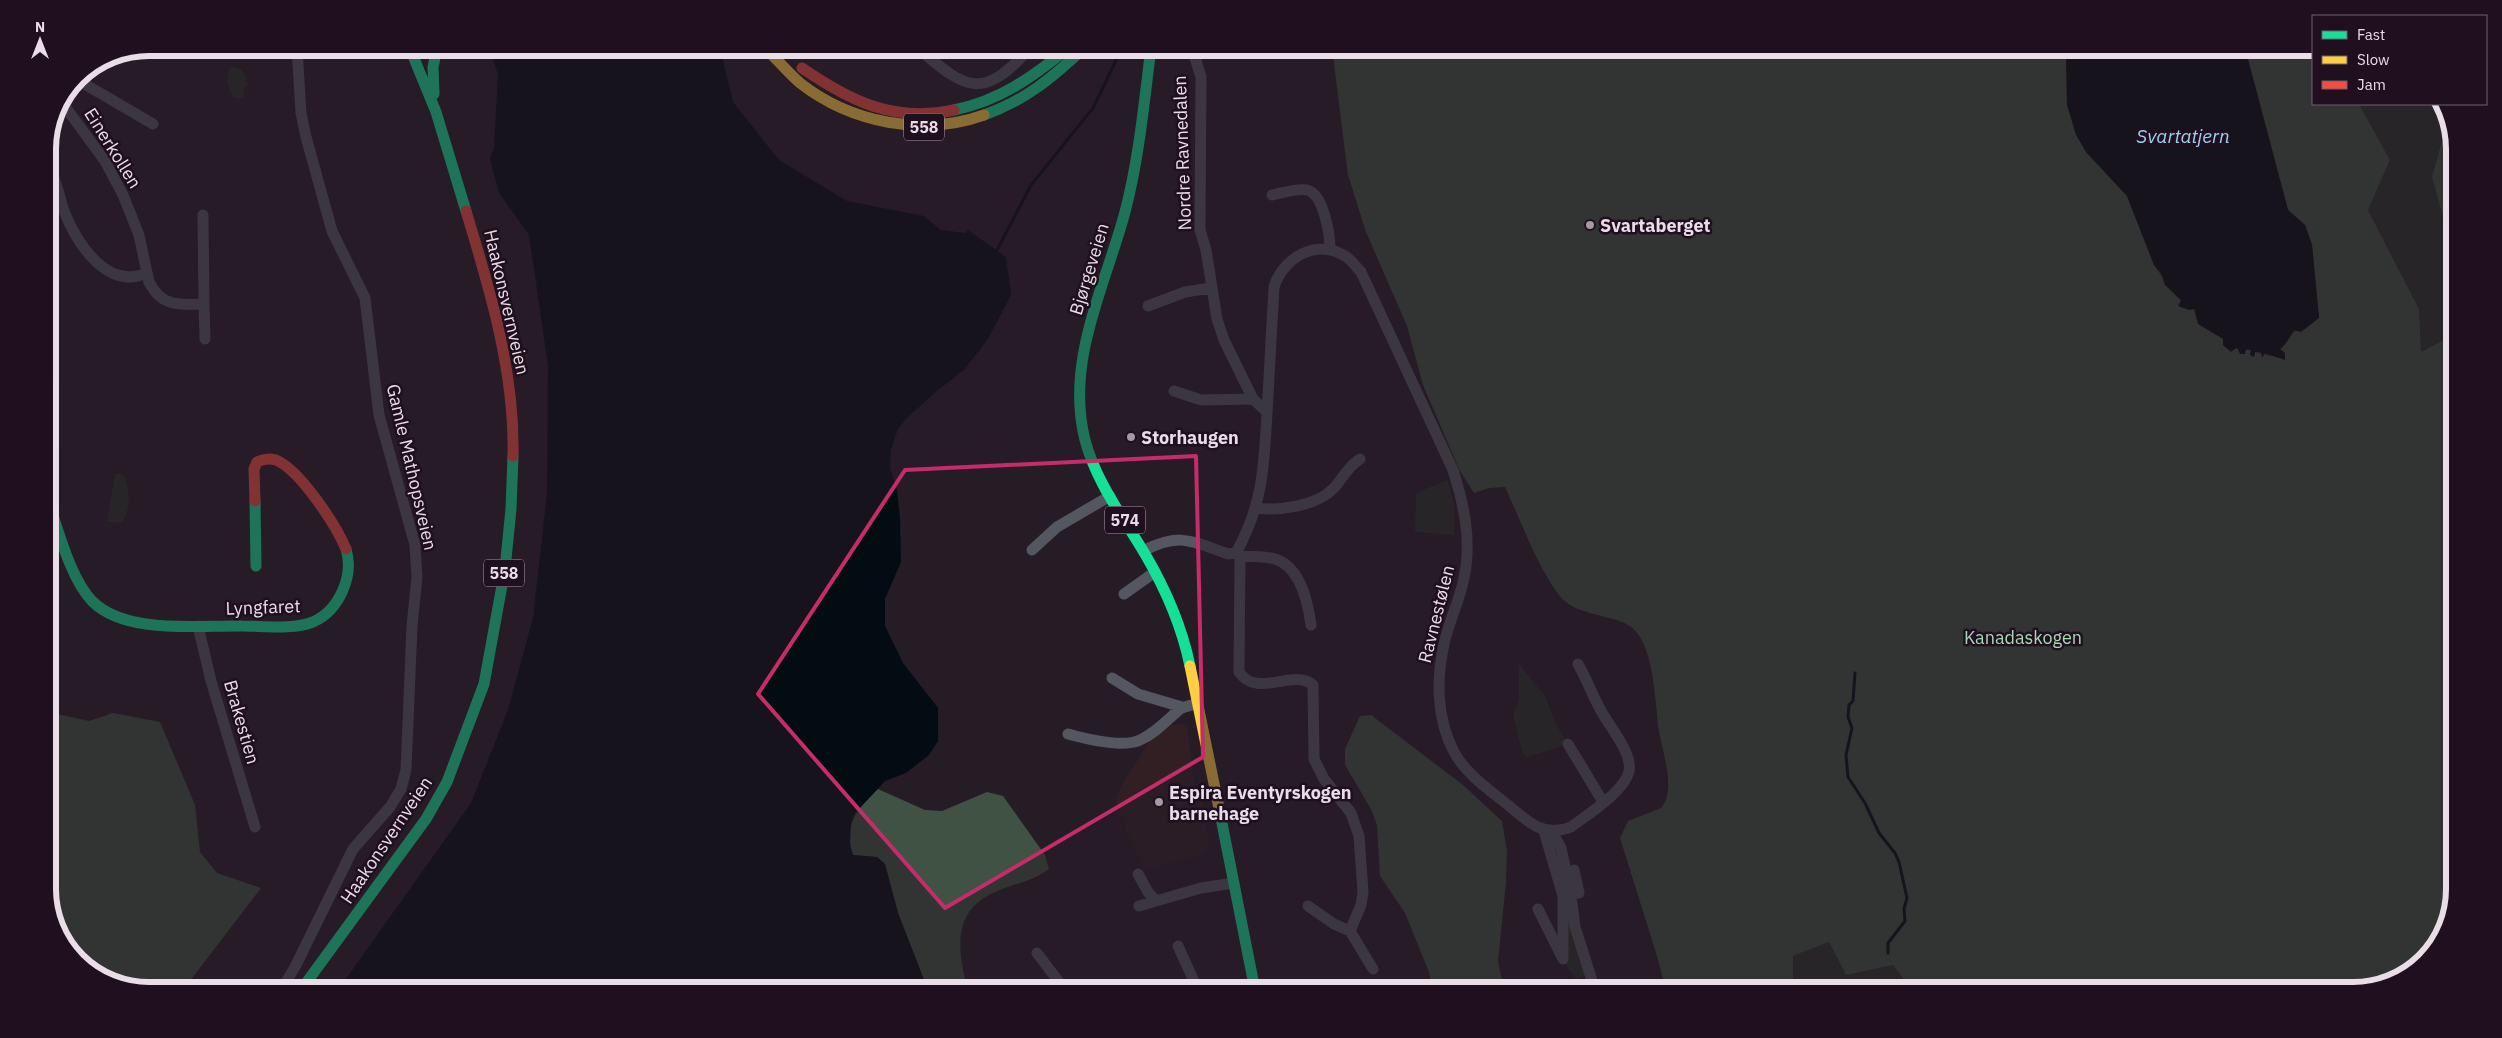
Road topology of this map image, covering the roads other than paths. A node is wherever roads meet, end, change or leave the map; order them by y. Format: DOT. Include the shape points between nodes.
graph roads {
  1 [pos="297,56"];
  2 [pos="411,56"];
  3 [pos="434,56"];
  4 [pos="773,56"];
  5 [pos="790,56"];
  6 [pos="928,56"];
  7 [pos="1023,56"];
  8 [pos="1059,56"];
  9 [pos="1076,56"];
  10 [pos="1150,56"];
  11 [pos="1194,56"];
  12 [pos="84,83"];
  13 [pos="66,108"];
  14 [pos="436,112"];
  15 [pos="153,124"];
  16 [pos="56,186"];
  17 [pos="1272,195"];
  18 [pos="203,215"];
  19 [pos="1330,250"];
  20 [pos="146,274"];
  21 [pos="1211,288"];
  22 [pos="204,304"];
  23 [pos="1148,306"];
  24 [pos="205,340"];
  25 [pos="1174,391"];
  26 [pos="1253,399"];
  27 [pos="1267,412"];
  28 [pos="1360,459"];
  29 [pos="1110,496"];
  30 [pos="1256,508"];
  31 [pos="56,521"];
  32 [pos="1032,550"];
  33 [pos="1143,552"];
  34 [pos="1238,554"];
  35 [pos="256,566"];
  36 [pos="1155,572"];
  37 [pos="1124,594"];
  38 [pos="1311,625"];
  39 [pos="198,626"];
  40 [pos="1578,664"];
  41 [pos="1112,678"];
  42 [pos="1198,703"];
  43 [pos="1182,707"];
  44 [pos="1068,734"];
  45 [pos="1568,744"];
  46 [pos="1603,802"];
  47 [pos="255,827"];
  48 [pos="1553,831"];
  49 [pos="1138,874"];
  50 [pos="1234,883"];
  51 [pos="1567,896"];
  52 [pos="1156,900"];
  53 [pos="1139,906"];
  54 [pos="1308,906"];
  55 [pos="1538,909"];
  56 [pos="1350,930"];
  57 [pos="1178,946"];
  58 [pos="1037,953"];
  59 [pos="1374,969"];
  60 [pos="286,982"];
  61 [pos="306,982"];
  62 [pos="1059,982"];
  63 [pos="1194,982"];
  64 [pos="1253,982"];
  65 [pos="1592,982"];
  1 -- 60 [label="street, Gamle Mathopsveien" via="301,113 332,232 364,298 379,414 415,545 417,577 406,770 401,789 390,807 353,849"];
  2 -- 14 [label="main road, Haakonsvernveien / 558"];
  3 -- 14 [label="main road, Haakonsvernveien / 558"];
  4 -- 9 [label="main road, 558" via="801,83 846,111 889,124 927,128 966,122 1014,105 1052,79"];
  5 -- 8 [label="main road, 558" via="838,94 873,108 917,115 960,112 1000,98 1038,74"];
  6 -- 7 [label="street" via="958,79 984,84 1010,70"];
  10 -- 29 [label="main road, Bjørgeveien / 574" via="1138,146 1125,210 1091,320 1078,387 1085,439 1098,475"];
  11 -- 21 [label="street, Nordre Ravnedalen" via="1201,77 1200,230"];
  12 -- 15 [label="street, Einerkollen"];
  13 -- 20 [label="street, Einerkollen" via="104,161 123,195 139,235"];
  14 -- 61 [label="main road, Haakonsvernveien / 558" via="484,270 504,353 513,442 505,569 484,684 447,782 426,819"];
  16 -- 20 [label="street" via="71,226 94,260 117,276"];
  17 -- 19 [label="street" via="1301,189 1316,195 1330,232"];
  18 -- 22 [label="street"];
  19 -- 27 [label="street" via="1303,252 1278,274 1274,287"];
  19 -- 48 [label="street, Ravnestølen" via="1345,256 1361,272 1453,470 1464,503 1467,531 1464,579 1444,640 1439,676 1441,716 1454,752 1480,783 1524,819"];
  20 -- 22 [label="street, Einerkollen" via="153,290 165,301"];
  21 -- 23 [label="street" via="1185,292"];
  21 -- 26 [label="street, Nordre Ravnedalen" via="1224,340"];
  22 -- 24 [label="street"];
  25 -- 26 [label="street" via="1201,400"];
  26 -- 27 [label="street, Nordre Ravnedalen"];
  27 -- 30 [label="street" via="1266,455"];
  28 -- 30 [label="street" via="1352,464 1333,489 1317,498 1284,508"];
  29 -- 32 [label="street" via="1057,527"];
  29 -- 33 [label="main road, Bjørgeveien / 574"];
  30 -- 34 [label="street"];
  31 -- 39 [label="main road, Lyngfaret" via="80,582 92,601 114,617 151,624"];
  33 -- 34 [label="street" via="1168,540 1181,539 1228,554"];
  33 -- 36 [label="main road, Bjørgeveien / 574"];
  34 -- 38 [label="street" via="1274,559 1285,564 1308,601"];
  34 -- 56 [label="street" via="1239,672 1244,680 1253,684 1300,680 1313,685 1314,759 1318,771 1355,822 1363,892"];
  35 -- 39 [label="main road, Lyngfaret" via="254,469 257,462 271,458 282,462 336,525 346,546 349,566 342,594 326,614 308,624"];
  36 -- 37 [label="street"];
  36 -- 42 [label="main road, Bjørgeveien / 574" via="1180,633"];
  39 -- 47 [label="street, Brakestien"];
  40 -- 46 [label="street" via="1629,762 1629,772 1622,785"];
  41 -- 43 [label="street" via="1148,698"];
  42 -- 43 [label="street"];
  42 -- 50 [label="main road, Bjørgeveien / 574"];
  43 -- 44 [label="street" via="1142,740 1134,742 1087,739"];
  45 -- 46 [label="street"];
  46 -- 48 [label="street" via="1571,827"];
  48 -- 51 [label="street"];
  48 -- 51 [label="street" via="1579,893"];
  49 -- 52 [label="street"];
  50 -- 52 [label="street"];
  50 -- 64 [label="main road, Bjørgeveien / 574"];
  51 -- 55 [label="street" via="1563,959"];
  51 -- 65 [label="street"];
  52 -- 53 [label="street"];
  54 -- 56 [label="street" via="1334,924"];
  56 -- 59 [label="street"];
  57 -- 63 [label="street"];
  58 -- 62 [label="street"];
}
